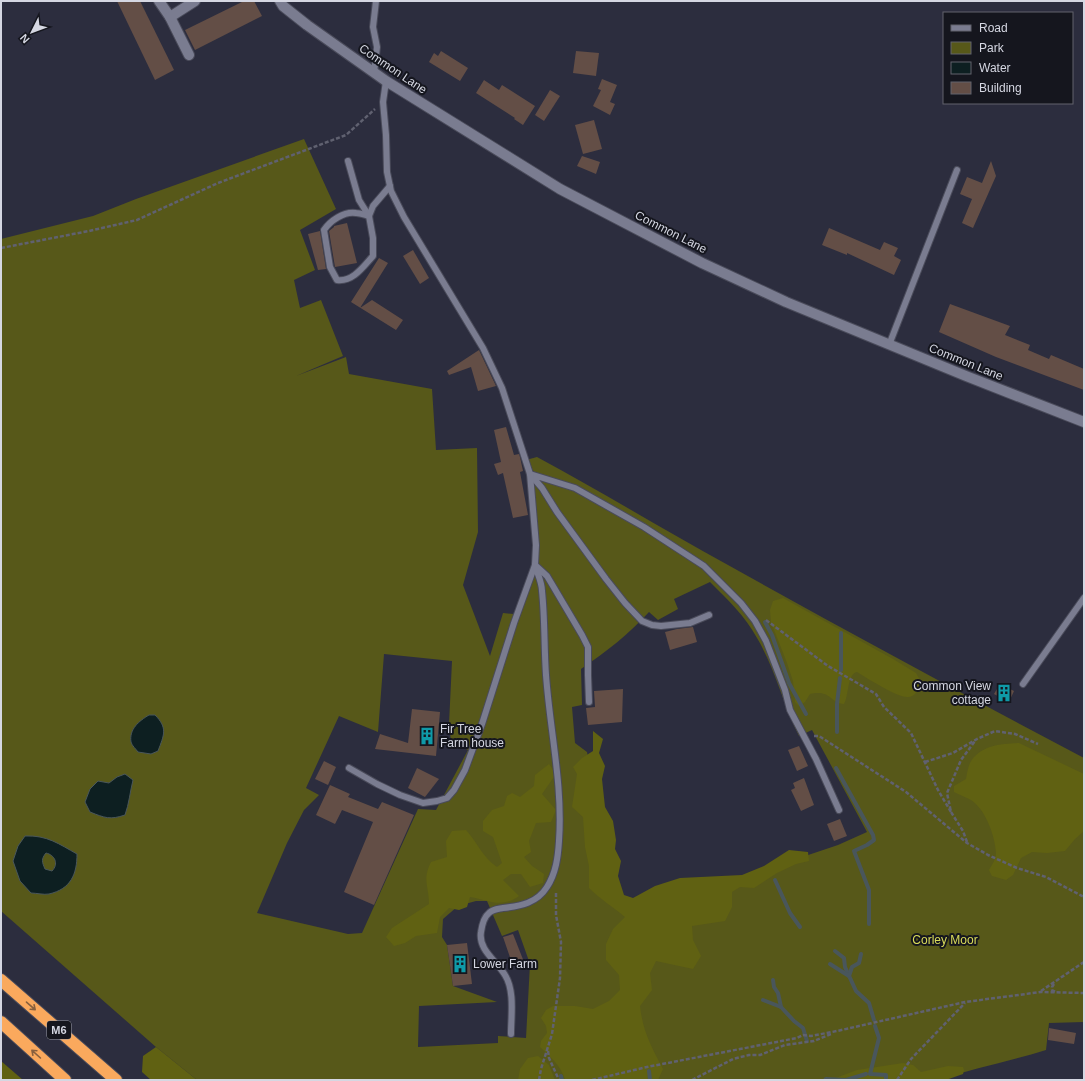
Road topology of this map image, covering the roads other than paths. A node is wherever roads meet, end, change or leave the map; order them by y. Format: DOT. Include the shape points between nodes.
graph roads {
  1 [pos="159,1"];
  2 [pos="194,1"];
  3 [pos="280,1"];
  4 [pos="376,1"];
  5 [pos="170,17"];
  6 [pos="188,55"];
  7 [pos="374,73"];
  8 [pos="386,81"];
  9 [pos="348,161"];
  10 [pos="957,170"];
  11 [pos="390,186"];
  12 [pos="369,216"];
  13 [pos="889,345"];
  14 [pos="1084,422"];
  15 [pos="530,474"];
  16 [pos="535,565"];
  17 [pos="1084,598"];
  18 [pos="709,615"];
  19 [pos="1023,684"];
  20 [pos="589,702"];
  21 [pos="349,768"];
  22 [pos="839,810"];
  23 [pos="1,980"];
  24 [pos="1,1022"];
  25 [pos="512,1034"];
  26 [pos="65,1080"];
  27 [pos="116,1080"];
  1 -- 5 [label="street"];
  2 -- 5 [label="street"];
  3 -- 7 [label="street, Common Lane" via="283,6"];
  4 -- 7 [label="lane" via="374,27 377,47"];
  5 -- 6 [label="street"];
  7 -- 8 [label="street, Common Lane"];
  8 -- 11 [label="lane" via="383,102 386,172"];
  8 -- 13 [label="street, Common Lane" via="560,189 702,263"];
  9 -- 12 [label="lane" via="359,200"];
  10 -- 13 [label="lane"];
  11 -- 12 [label="lane" via="373,206"];
  11 -- 15 [label="lane" via="404,217 483,348 502,388"];
  12 -- 12 [label="lane" via="373,256 359,273 345,281 337,280 330,267 324,230 339,216 355,213"];
  13 -- 14 [label="street, Common Lane"];
  15 -- 16 [label="lane" via="536,545"];
  15 -- 18 [label="lane" via="606,579 642,621 661,626 690,622"];
  15 -- 22 [label="lane" via="575,488 644,527 704,566 741,603 766,641 790,710"];
  16 -- 20 [label="lane" via="547,576 588,647"];
  16 -- 21 [label="lane" via="465,770 447,798 423,803 388,789"];
  16 -- 25 [label="lane" via="542,589 546,675 558,766 561,822 555,870 547,887 538,898 527,904 495,909 489,913 481,932 480,938 484,948 506,976 511,993"];
  17 -- 19 [label="lane"];
  23 -- 27 [label="highway, M6, one-way"];
  26 -- 24 [label="highway, one-way"];
}
